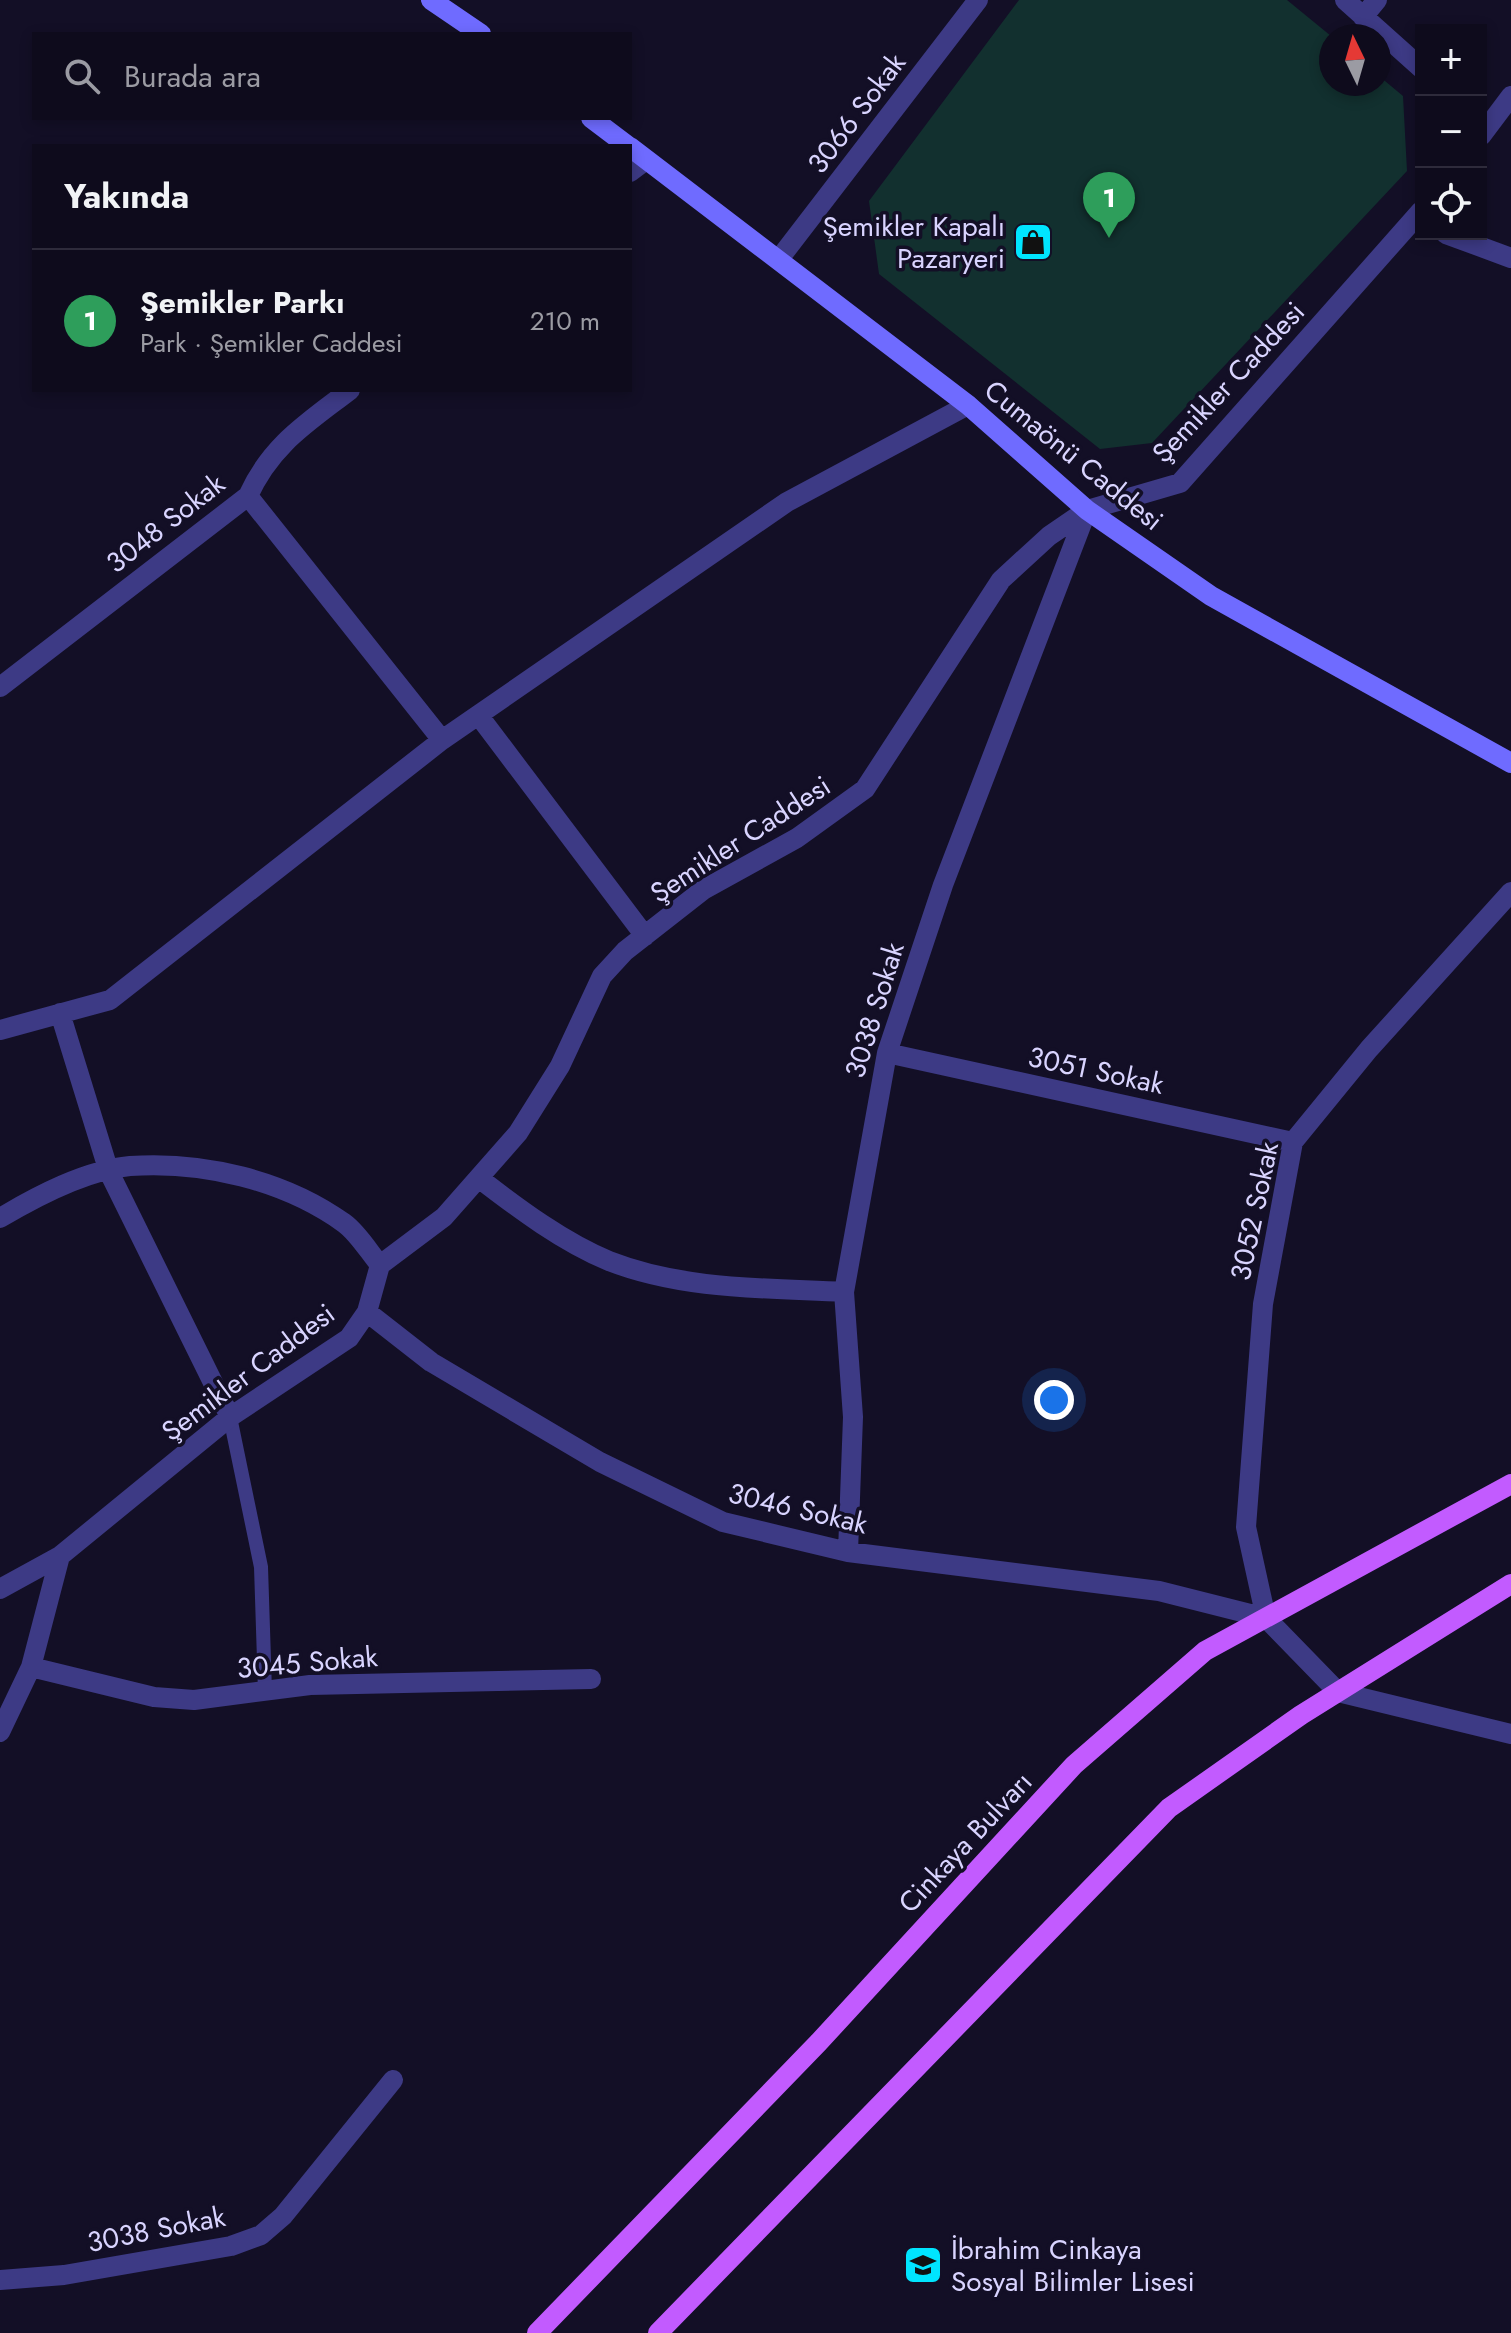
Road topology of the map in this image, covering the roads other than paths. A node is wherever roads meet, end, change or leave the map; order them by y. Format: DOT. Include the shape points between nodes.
graph roads {
  1 [pos="431,0"];
  2 [pos="978,0"];
  3 [pos="1345,0"];
  4 [pos="1377,0"];
  5 [pos="448,7"];
  6 [pos="1363,17"];
  7 [pos="479,32"];
  8 [pos="1415,63"];
  9 [pos="1511,96"];
  10 [pos="593,120"];
  11 [pos="1487,123"];
  12 [pos="620,144"];
  13 [pos="634,156"];
  14 [pos="1415,222"];
  15 [pos="1462,240"];
  16 [pos="1511,258"];
  17 [pos="779,259"];
  18 [pos="347,392"];
  19 [pos="968,405"];
  20 [pos="248,496"];
  21 [pos="1087,510"];
  22 [pos="0,687"];
  23 [pos="479,716"];
  24 [pos="442,740"];
  25 [pos="1511,763"];
  26 [pos="1511,892"];
  27 [pos="645,936"];
  28 [pos="60,1013"];
  29 [pos="0,1030"];
  30 [pos="887,1053"];
  31 [pos="1293,1142"];
  32 [pos="109,1172"];
  33 [pos="480,1179"];
  34 [pos="0,1218"];
  35 [pos="380,1265"];
  36 [pos="844,1292"];
  37 [pos="367,1312"];
  38 [pos="230,1417"];
  39 [pos="1511,1484"];
  40 [pos="848,1552"];
  41 [pos="60,1556"];
  42 [pos="1511,1584"];
  43 [pos="0,1589"];
  44 [pos="1266,1618"];
  45 [pos="31,1667"];
  46 [pos="591,1679"];
  47 [pos="265,1691"];
  48 [pos="1338,1692"];
  49 [pos="0,1732"];
  50 [pos="1511,1734"];
  51 [pos="393,2080"];
  52 [pos="0,2280"];
  53 [pos="537,2333"];
  54 [pos="658,2333"];
  1 -- 5 [label="street"];
  2 -- 17 [label="street, 3066 Sokak"];
  3 -- 6 [label="street"];
  4 -- 6 [label="street"];
  5 -- 7 [label="street"];
  6 -- 8 [label="street"];
  9 -- 11 [label="street"];
  10 -- 12 [label="street, Cumaönü Caddesi"];
  13 -- 17 [label="street, Cumaönü Caddesi"];
  14 -- 21 [label="street, Şemikler Caddesi" via="1180,483"];
  15 -- 16 [label="street"];
  17 -- 19 [label="street, Cumaönü Caddesi"];
  18 -- 20 [label="street, 3048 Sokak" via="282,443 261,466"];
  19 -- 21 [label="street, Cumaönü Caddesi"];
  19 -- 23 [label="street" via="787,502"];
  20 -- 22 [label="street, 3048 Sokak"];
  20 -- 24 [label="street"];
  21 -- 25 [label="street, Cumaönü Caddesi" via="1211,596"];
  21 -- 27 [label="street, Şemikler Caddesi" via="1001,580 865,789 797,838 703,890"];
  21 -- 30 [label="street, 3038 Sokak" via="943,885"];
  23 -- 24 [label="street"];
  23 -- 27 [label="street"];
  24 -- 28 [label="street" via="110,1000"];
  26 -- 31 [label="street, 3052 Sokak"];
  27 -- 33 [label="street, Şemikler Caddesi" via="602,976 560,1066 518,1133"];
  28 -- 29 [label="street"];
  28 -- 32 [label="street"];
  30 -- 31 [label="street, 3051 Sokak"];
  30 -- 36 [label="street, 3038 Sokak"];
  31 -- 44 [label="street, 3052 Sokak" via="1263,1304 1246,1527"];
  32 -- 34 [label="street" via="49,1189"];
  32 -- 35 [label="street" via="128,1166 222,1171 284,1189 346,1224"];
  32 -- 38 [label="street"];
  33 -- 35 [label="street, Şemikler Caddesi" via="444,1217"];
  33 -- 36 [label="street" via="527,1215 609,1261 704,1285"];
  35 -- 37 [label="street, Şemikler Caddesi"];
  36 -- 40 [label="street, 3038 Sokak" via="853,1417"];
  37 -- 38 [label="street, Şemikler Caddesi" via="349,1338"];
  37 -- 40 [label="street, 3046 Sokak" via="431,1362 644,1485 723,1522"];
  38 -- 41 [label="street, Şemikler Caddesi"];
  38 -- 47 [label="lane" via="261,1567"];
  39 -- 44 [label="main road, Cinkaya Bulvarı"];
  40 -- 44 [label="street, 3046 Sokak" via="1159,1591"];
  41 -- 43 [label="street, Şemikler Caddesi"];
  41 -- 45 [label="street"];
  42 -- 48 [label="main road"];
  44 -- 48 [label="street"];
  44 -- 53 [label="main road, Cinkaya Bulvarı" via="1205,1651 1074,1765 819,2042"];
  45 -- 47 [label="street, 3045 Sokak" via="154,1697 194,1700"];
  45 -- 49 [label="street"];
  46 -- 47 [label="street, 3045 Sokak" via="310,1685"];
  48 -- 50 [label="street"];
  48 -- 54 [label="main road" via="1169,1808"];
  51 -- 52 [label="street, 3038 Sokak" via="283,2216 261,2235 231,2246 64,2275"];
}
